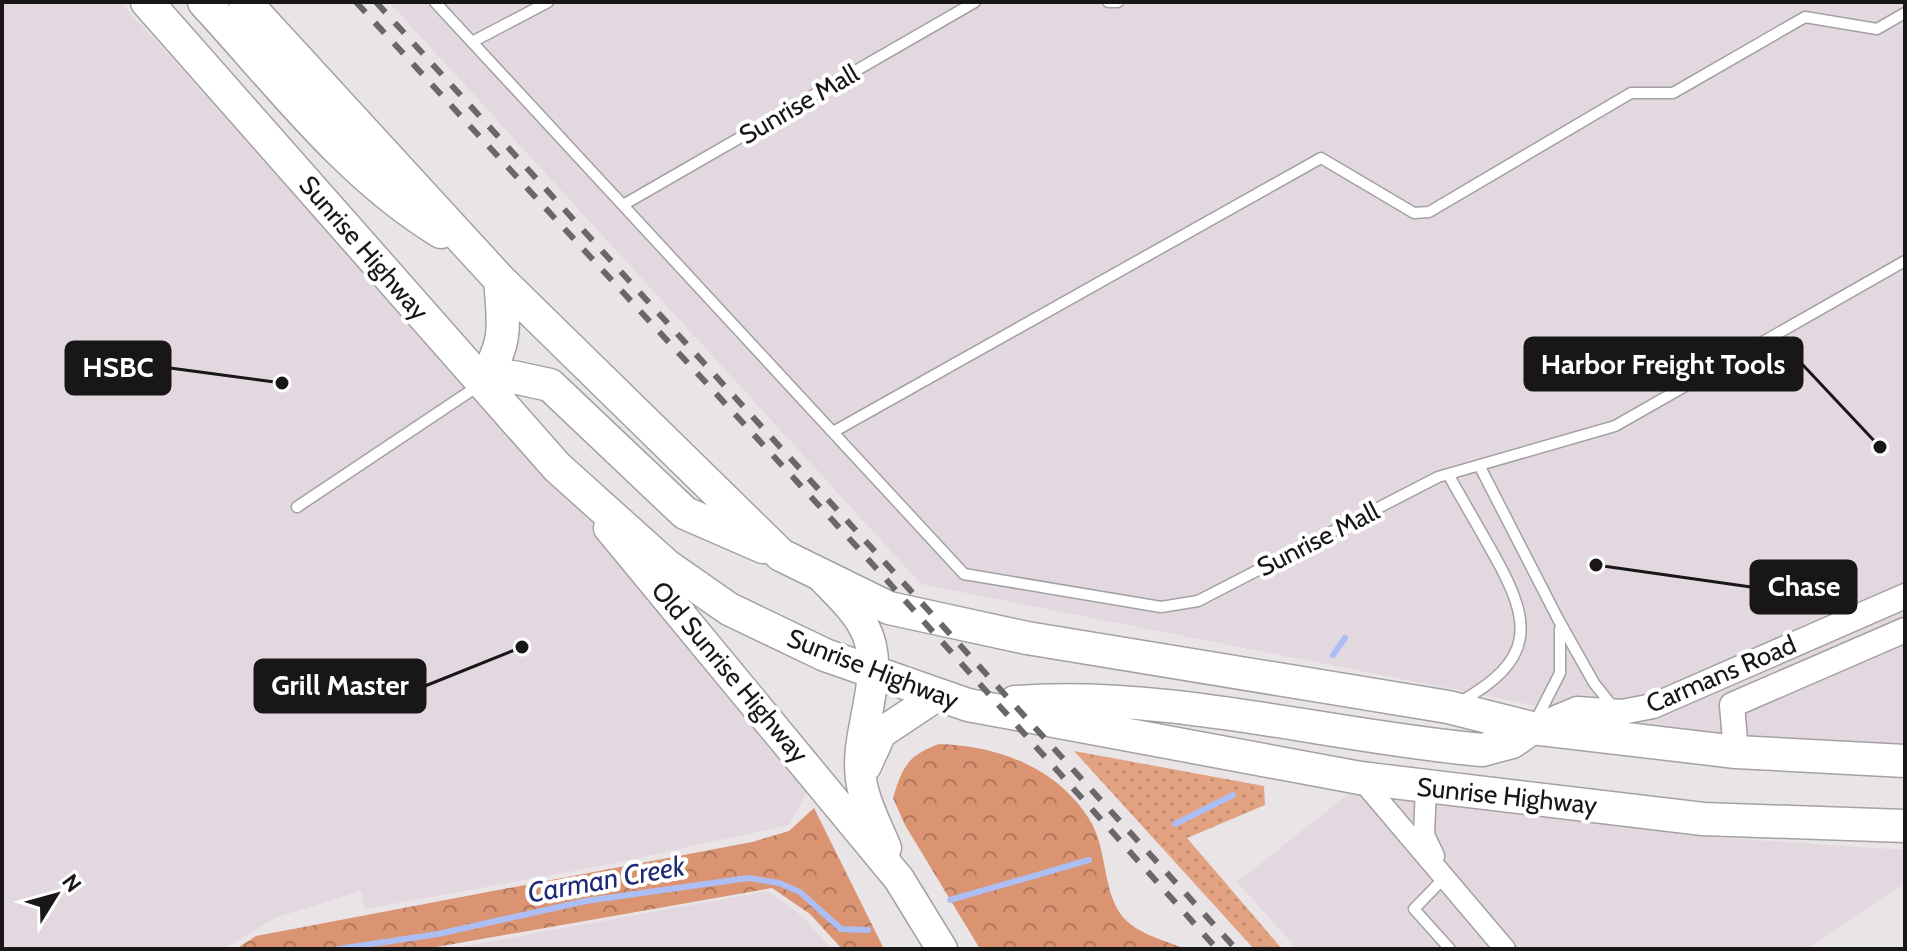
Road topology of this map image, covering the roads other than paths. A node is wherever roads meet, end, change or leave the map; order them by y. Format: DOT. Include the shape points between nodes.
graph roads {
  1 [pos="147,2"];
  2 [pos="204,2"];
  3 [pos="245,2"];
  4 [pos="435,2"];
  5 [pos="548,2"];
  6 [pos="975,2"];
  7 [pos="1108,2"];
  8 [pos="1118,2"];
  9 [pos="1905,13"];
  10 [pos="472,42"];
  11 [pos="623,205"];
  12 [pos="474,253"];
  13 [pos="1905,261"];
  14 [pos="500,280"];
  15 [pos="482,383"];
  16 [pos="833,432"];
  17 [pos="1479,465"];
  18 [pos="557,467"];
  19 [pos="1443,475"];
  20 [pos="297,507"];
  21 [pos="781,555"];
  22 [pos="817,572"];
  23 [pos="1905,596"];
  24 [pos="1558,619"];
  25 [pos="1905,630"];
  26 [pos="873,675"];
  27 [pos="935,697"];
  28 [pos="968,705"];
  29 [pos="1448,707"];
  30 [pos="1622,712"];
  31 [pos="1532,728"];
  32 [pos="1736,752"];
  33 [pos="1905,761"];
  34 [pos="1360,778"];
  35 [pos="861,779"];
  36 [pos="1426,788"];
  37 [pos="1905,826"];
  38 [pos="1444,878"];
  39 [pos="899,879"];
  40 [pos="942,949"];
  41 [pos="1450,949"];
  42 [pos="1505,949"];
  1 -- 15 [label="highway, Sunrise Highway"];
  2 -- 12 [label="highway" via="361,173 406,211"];
  3 -- 12 [label="highway"];
  4 -- 10 [label="lane, Sunrise Mall"];
  5 -- 10 [label="lane"];
  6 -- 11 [label="lane, Sunrise Mall"];
  7 -- 8 [label="lane"];
  9 -- 16 [label="lane" via="1877,29 1805,17 1673,93 1631,93 1429,212 1414,213 1321,158"];
  10 -- 11 [label="lane, Sunrise Mall"];
  11 -- 16 [label="lane, Sunrise Mall"];
  12 -- 14 [label="highway"];
  13 -- 17 [label="lane, Sunrise Mall" via="1615,426"];
  14 -- 15 [label="highway" via="500,355"];
  14 -- 21 [label="highway"];
  15 -- 18 [label="highway, Sunrise Highway"];
  15 -- 20 [label="lane"];
  15 -- 21 [label="highway" via="513,377 550,385 685,513"];
  16 -- 19 [label="lane, Sunrise Mall" via="964,574 1161,607 1198,601"];
  17 -- 19 [label="lane, Sunrise Mall"];
  17 -- 24 [label="lane"];
  18 -- 26 [label="highway, Sunrise Highway" via="666,565 729,609"];
  18 -- 39 [label="main road, Old Sunrise Highway"];
  19 -- 29 [label="lane" via="1515,592 1522,624 1515,653 1503,671"];
  21 -- 22 [label="highway"];
  22 -- 26 [label="main road, Old Sunrise Highway" via="865,628 873,650"];
  22 -- 29 [label="highway" via="889,608 1027,638"];
  23 -- 30 [label="street, Carmans Road" via="1653,706"];
  24 -- 30 [label="lane" via="1606,702"];
  24 -- 31 [label="lane" via="1560,673"];
  25 -- 32 [label="street, Carmans Road" via="1732,705"];
  26 -- 27 [label="highway, Sunrise Highway"];
  26 -- 35 [label="main road, Old Sunrise Highway" via="860,731"];
  27 -- 28 [label="highway, Sunrise Highway"];
  27 -- 35 [label="main road" via="881,733"];
  28 -- 31 [label="highway" via="1104,700 1236,713 1482,750 1512,742"];
  28 -- 34 [label="highway, Sunrise Highway"];
  29 -- 31 [label="highway"];
  30 -- 31 [label="street, Carmans Road" via="1577,709"];
  31 -- 32 [label="highway"];
  32 -- 33 [label="highway"];
  34 -- 36 [label="highway, Sunrise Highway"];
  34 -- 38 [label="street"];
  35 -- 39 [label="main road, Old Sunrise Highway"];
  36 -- 37 [label="highway, Sunrise Highway" via="1703,819"];
  36 -- 38 [label="street" via="1424,835"];
  38 -- 41 [label="lane" via="1414,909"];
  38 -- 42 [label="street"];
  39 -- 40 [label="main road, Old Sunrise Highway"];
}
